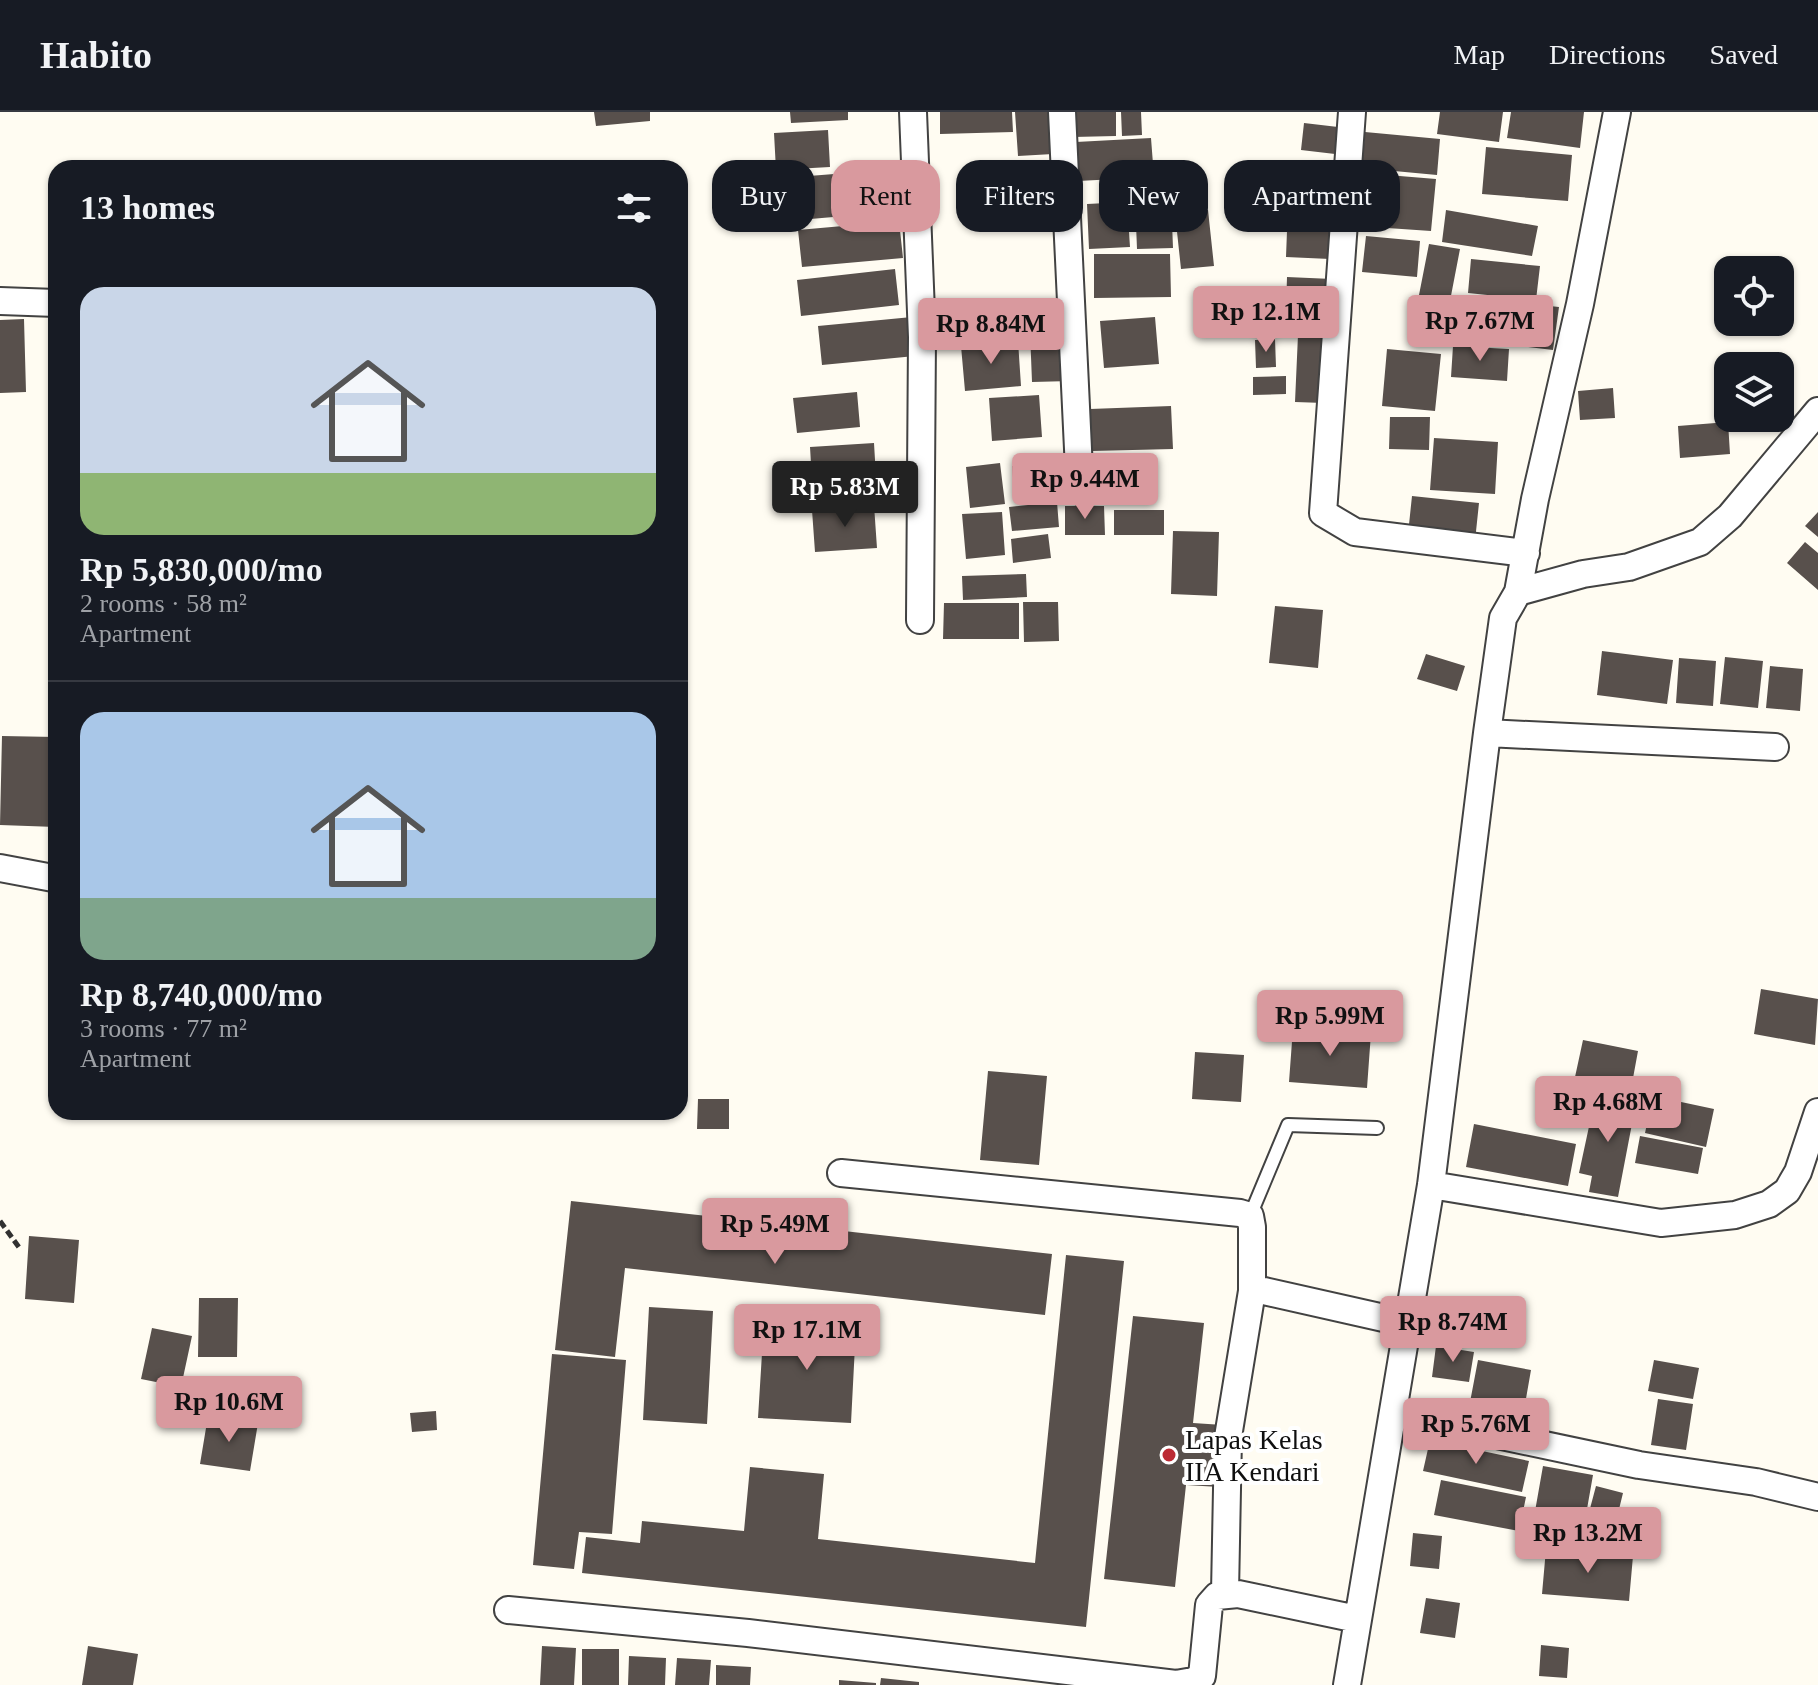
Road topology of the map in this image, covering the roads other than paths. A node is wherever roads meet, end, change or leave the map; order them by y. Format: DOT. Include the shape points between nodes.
graph roads {
  1 [pos="913,112"];
  2 [pos="1062,112"];
  3 [pos="1352,112"];
  4 [pos="1617,112"];
  5 [pos="0,301"];
  6 [pos="48,303"];
  7 [pos="1818,411"];
  8 [pos="1080,491"];
  9 [pos="1526,553"];
  10 [pos="1518,592"];
  11 [pos="920,620"];
  12 [pos="1487,733"];
  13 [pos="1775,747"];
  14 [pos="0,868"];
  15 [pos="48,877"];
  16 [pos="1818,1112"];
  17 [pos="1377,1128"];
  18 [pos="841,1173"];
  19 [pos="1431,1185"];
  20 [pos="1250,1216"];
  21 [pos="1252,1291"];
  22 [pos="1406,1323"];
  23 [pos="1393,1413"];
  24 [pos="1818,1497"];
  25 [pos="1225,1593"];
  26 [pos="508,1610"];
  27 [pos="1357,1619"];
  28 [pos="1347,1685"];
  1 -- 11 [label="street" via="922,337"];
  2 -- 8 [label="street"];
  3 -- 9 [label="street" via="1323,513 1355,532"];
  4 -- 9 [label="street"];
  5 -- 6 [label="street"];
  7 -- 10 [label="street" via="1730,516 1700,542 1629,567"];
  9 -- 10 [label="street"];
  10 -- 12 [label="street" via="1503,618"];
  12 -- 13 [label="street"];
  12 -- 19 [label="street"];
  14 -- 15 [label="street"];
  16 -- 19 [label="street" via="1787,1191 1769,1204 1735,1215 1661,1223"];
  17 -- 20 [label="lane" via="1288,1125"];
  18 -- 20 [label="street"];
  19 -- 22 [label="street"];
  20 -- 21 [label="street"];
  21 -- 22 [label="street"];
  21 -- 25 [label="street" via="1228,1437"];
  22 -- 23 [label="street"];
  23 -- 24 [label="street"];
  23 -- 27 [label="street"];
  25 -- 26 [label="street" via="1209,1605 1202,1676 1176,1684"];
  25 -- 27 [label="street"];
  27 -- 28 [label="street"];
}
